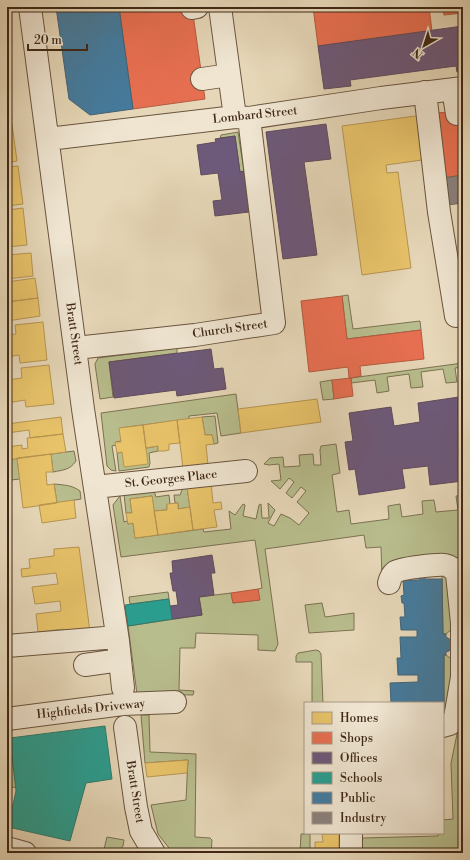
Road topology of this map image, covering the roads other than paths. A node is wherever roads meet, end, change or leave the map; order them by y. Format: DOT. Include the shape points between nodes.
graph roads {
  1 [pos="30,7"];
  2 [pos="220,7"];
  3 [pos="229,75"];
  4 [pos="202,79"];
  5 [pos="458,88"];
  6 [pos="425,92"];
  7 [pos="457,114"];
  8 [pos="242,118"];
  9 [pos="48,139"];
  10 [pos="456,316"];
  11 [pos="76,348"];
  12 [pos="246,471"];
  13 [pos="95,487"];
  14 [pos="389,583"];
  15 [pos="117,637"];
  16 [pos="7,646"];
  17 [pos="120,660"];
  18 [pos="85,665"];
  19 [pos="123,688"];
  20 [pos="175,702"];
  21 [pos="7,719"];
  22 [pos="444,726"];
  23 [pos="125,727"];
  24 [pos="351,834"];
  25 [pos="154,853"];
  26 [pos="351,853"];
  1 -- 9 [label="street, Bratt Street"];
  2 -- 3 [label="street"];
  3 -- 4 [label="street"];
  3 -- 8 [label="street"];
  5 -- 6 [label="street, Lombard Street"];
  5 -- 7 [label="street"];
  6 -- 8 [label="street, Lombard Street"];
  6 -- 10 [label="street" via="439,171 440,212"];
  8 -- 9 [label="street, Lombard Street"];
  8 -- 11 [label="street, Church Street" via="274,323 195,335"];
  9 -- 11 [label="street, Bratt Street"];
  11 -- 13 [label="street, Bratt Street"];
  12 -- 13 [label="street, St. Georges Place"];
  13 -- 15 [label="street, Bratt Street"];
  14 -- 22 [label="street" via="390,577 400,569 444,564 454,569 457,574 462,623 462,677 455,718 450,724"];
  15 -- 16 [label="street"];
  15 -- 17 [label="street, Bratt Street"];
  17 -- 18 [label="street"];
  17 -- 19 [label="street, Bratt Street"];
  20 -- 21 [label="street, Highfields Driveway" via="123,704"];
  23 -- 25 [label="street, Bratt Street" via="141,831"];
  24 -- 26 [label="street"];
}
